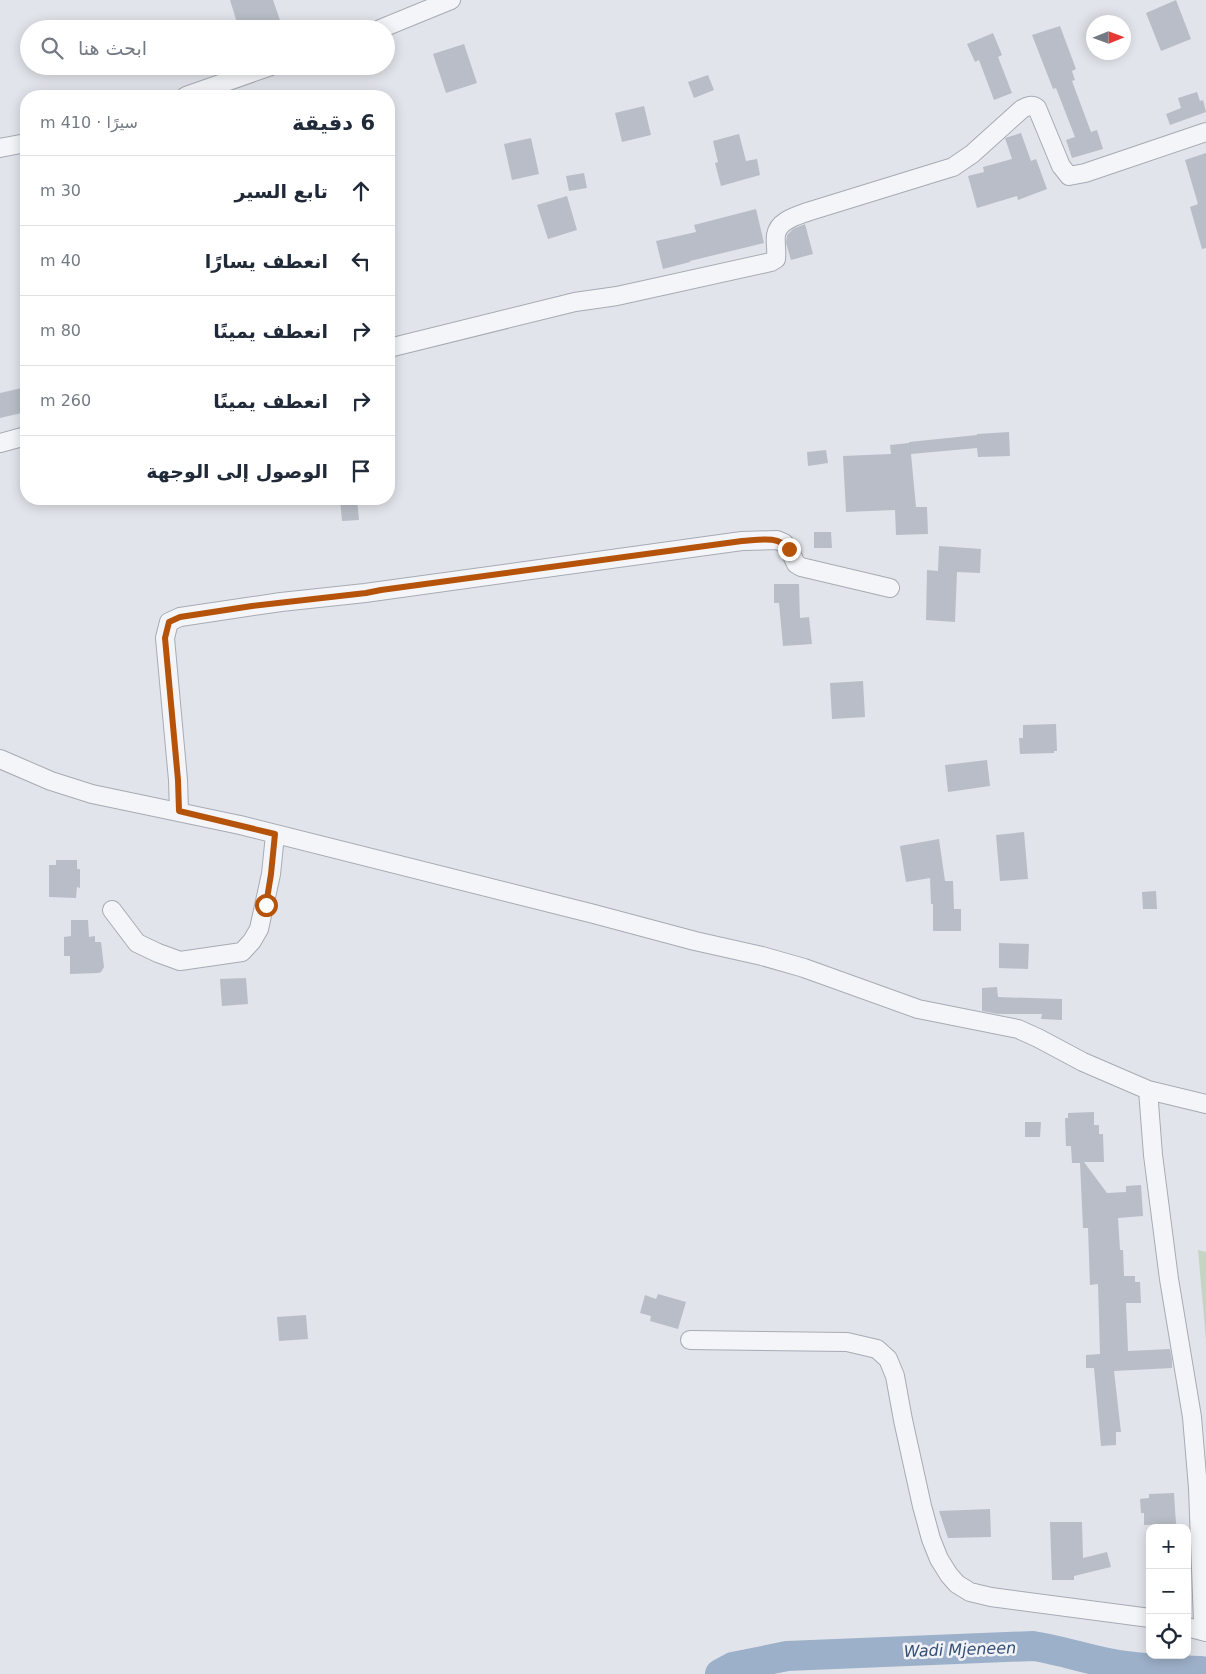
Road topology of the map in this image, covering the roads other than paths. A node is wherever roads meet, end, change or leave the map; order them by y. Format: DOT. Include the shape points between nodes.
graph roads {
  1 [pos="451,0"];
  2 [pos="395,23"];
  3 [pos="246,75"];
  4 [pos="203,90"];
  5 [pos="1206,132"];
  6 [pos="20,144"];
  7 [pos="0,148"];
  8 [pos="395,347"];
  9 [pos="20,438"];
  10 [pos="0,443"];
  11 [pos="890,588"];
  12 [pos="0,759"];
  13 [pos="179,811"];
  14 [pos="275,834"];
  15 [pos="112,910"];
  16 [pos="1148,1090"];
  17 [pos="1206,1104"];
  18 [pos="690,1340"];
  19 [pos="1146,1617"];
  20 [pos="1191,1628"];
  21 [pos="1206,1632"];
  1 -- 2 [label="street"];
  3 -- 4 [label="street"];
  5 -- 8 [label="street" via="1069,176 1061,166 1037,108 1030,106 1022,109 953,167 788,220 778,230 776,259 771,262 617,296 575,302"];
  6 -- 7 [label="street"];
  9 -- 10 [label="street"];
  11 -- 13 [label="street" via="801,567 784,543 763,540 180,617 169,622 165,638"];
  12 -- 13 [label="street" via="92,794"];
  13 -- 14 [label="street"];
  14 -- 15 [label="street" via="271,874 259,929 242,952 180,961 138,943"];
  14 -- 16 [label="street" via="762,956 918,1009 1018,1029"];
  16 -- 17 [label="street"];
  16 -- 21 [label="street" via="1152,1155 1192,1417 1198,1488 1202,1622"];
  18 -- 19 [label="street" via="847,1342 877,1349 888,1359 896,1376 902,1420 931,1539 957,1584 970,1592 991,1597"];
  20 -- 21 [label="street"];
}
